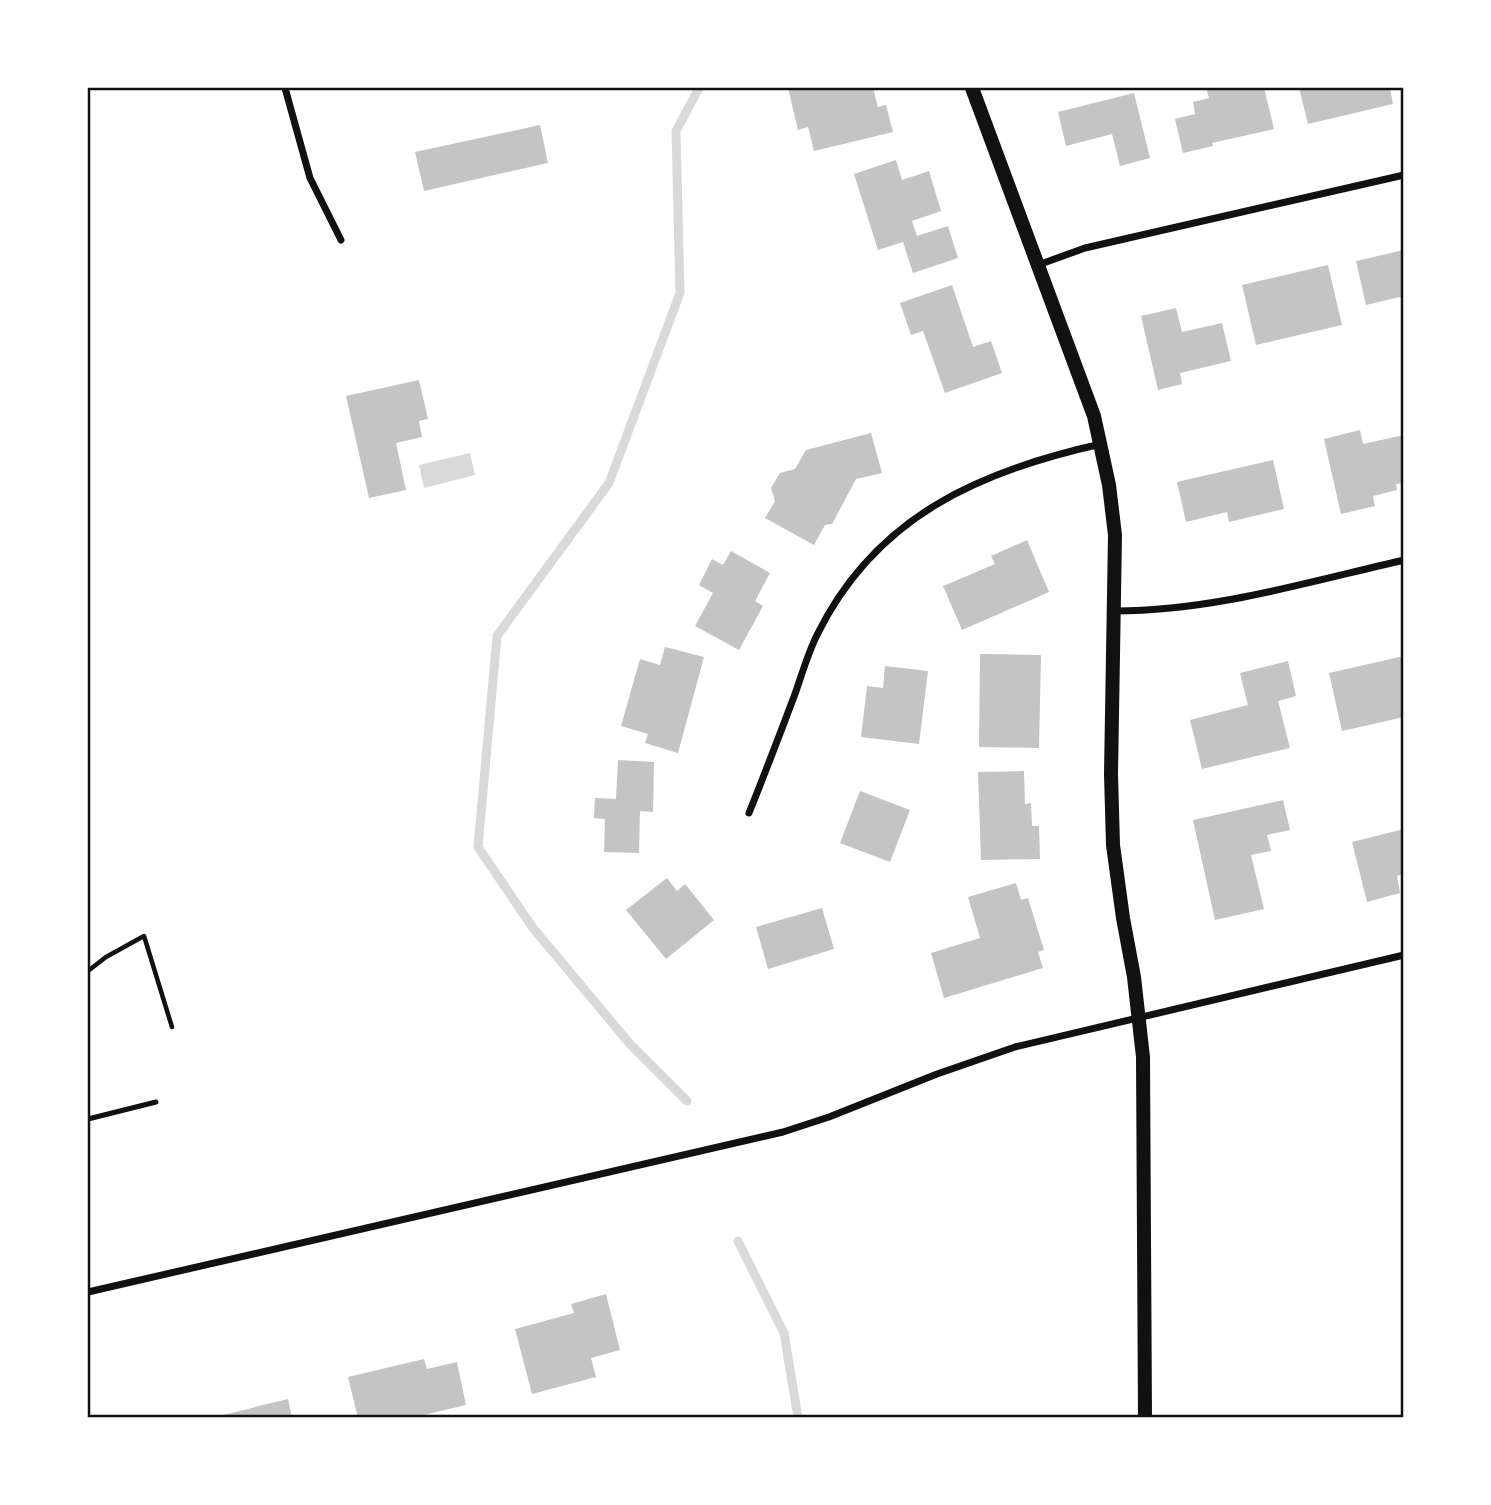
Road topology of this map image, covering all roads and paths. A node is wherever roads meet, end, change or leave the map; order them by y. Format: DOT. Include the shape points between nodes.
graph roads {
  1 [pos="285,88"];
  2 [pos="972,88"];
  3 [pos="1404,175"];
  4 [pos="341,240"];
  5 [pos="1038,265"];
  6 [pos="1102,444"];
  7 [pos="1404,560"];
  8 [pos="1115,611"];
  9 [pos="750,813"];
  10 [pos="1404,955"];
  11 [pos="88,971"];
  12 [pos="1140,1017"];
  13 [pos="172,1027"];
  14 [pos="156,1102"];
  15 [pos="88,1119"];
  16 [pos="88,1292"];
  17 [pos="1146,1418"];
  1 -- 4 [label="street" via="310,178"];
  2 -- 5 [label="main road"];
  3 -- 5 [label="street" via="1084,248"];
  5 -- 6 [label="main road"];
  6 -- 8 [label="main road" via="1115,535"];
  6 -- 9 [label="street" via="1027,463 963,489 935,504 883,544 836,602 817,635"];
  7 -- 8 [label="street" via="1224,601 1169,610"];
  8 -- 12 [label="main road" via="1111,808 1117,877"];
  10 -- 12 [label="street"];
  11 -- 13 [label="path" via="144,936"];
  12 -- 16 [label="street" via="1015,1047 783,1132"];
  12 -- 17 [label="main road"];
  14 -- 15 [label="lane"];
}
